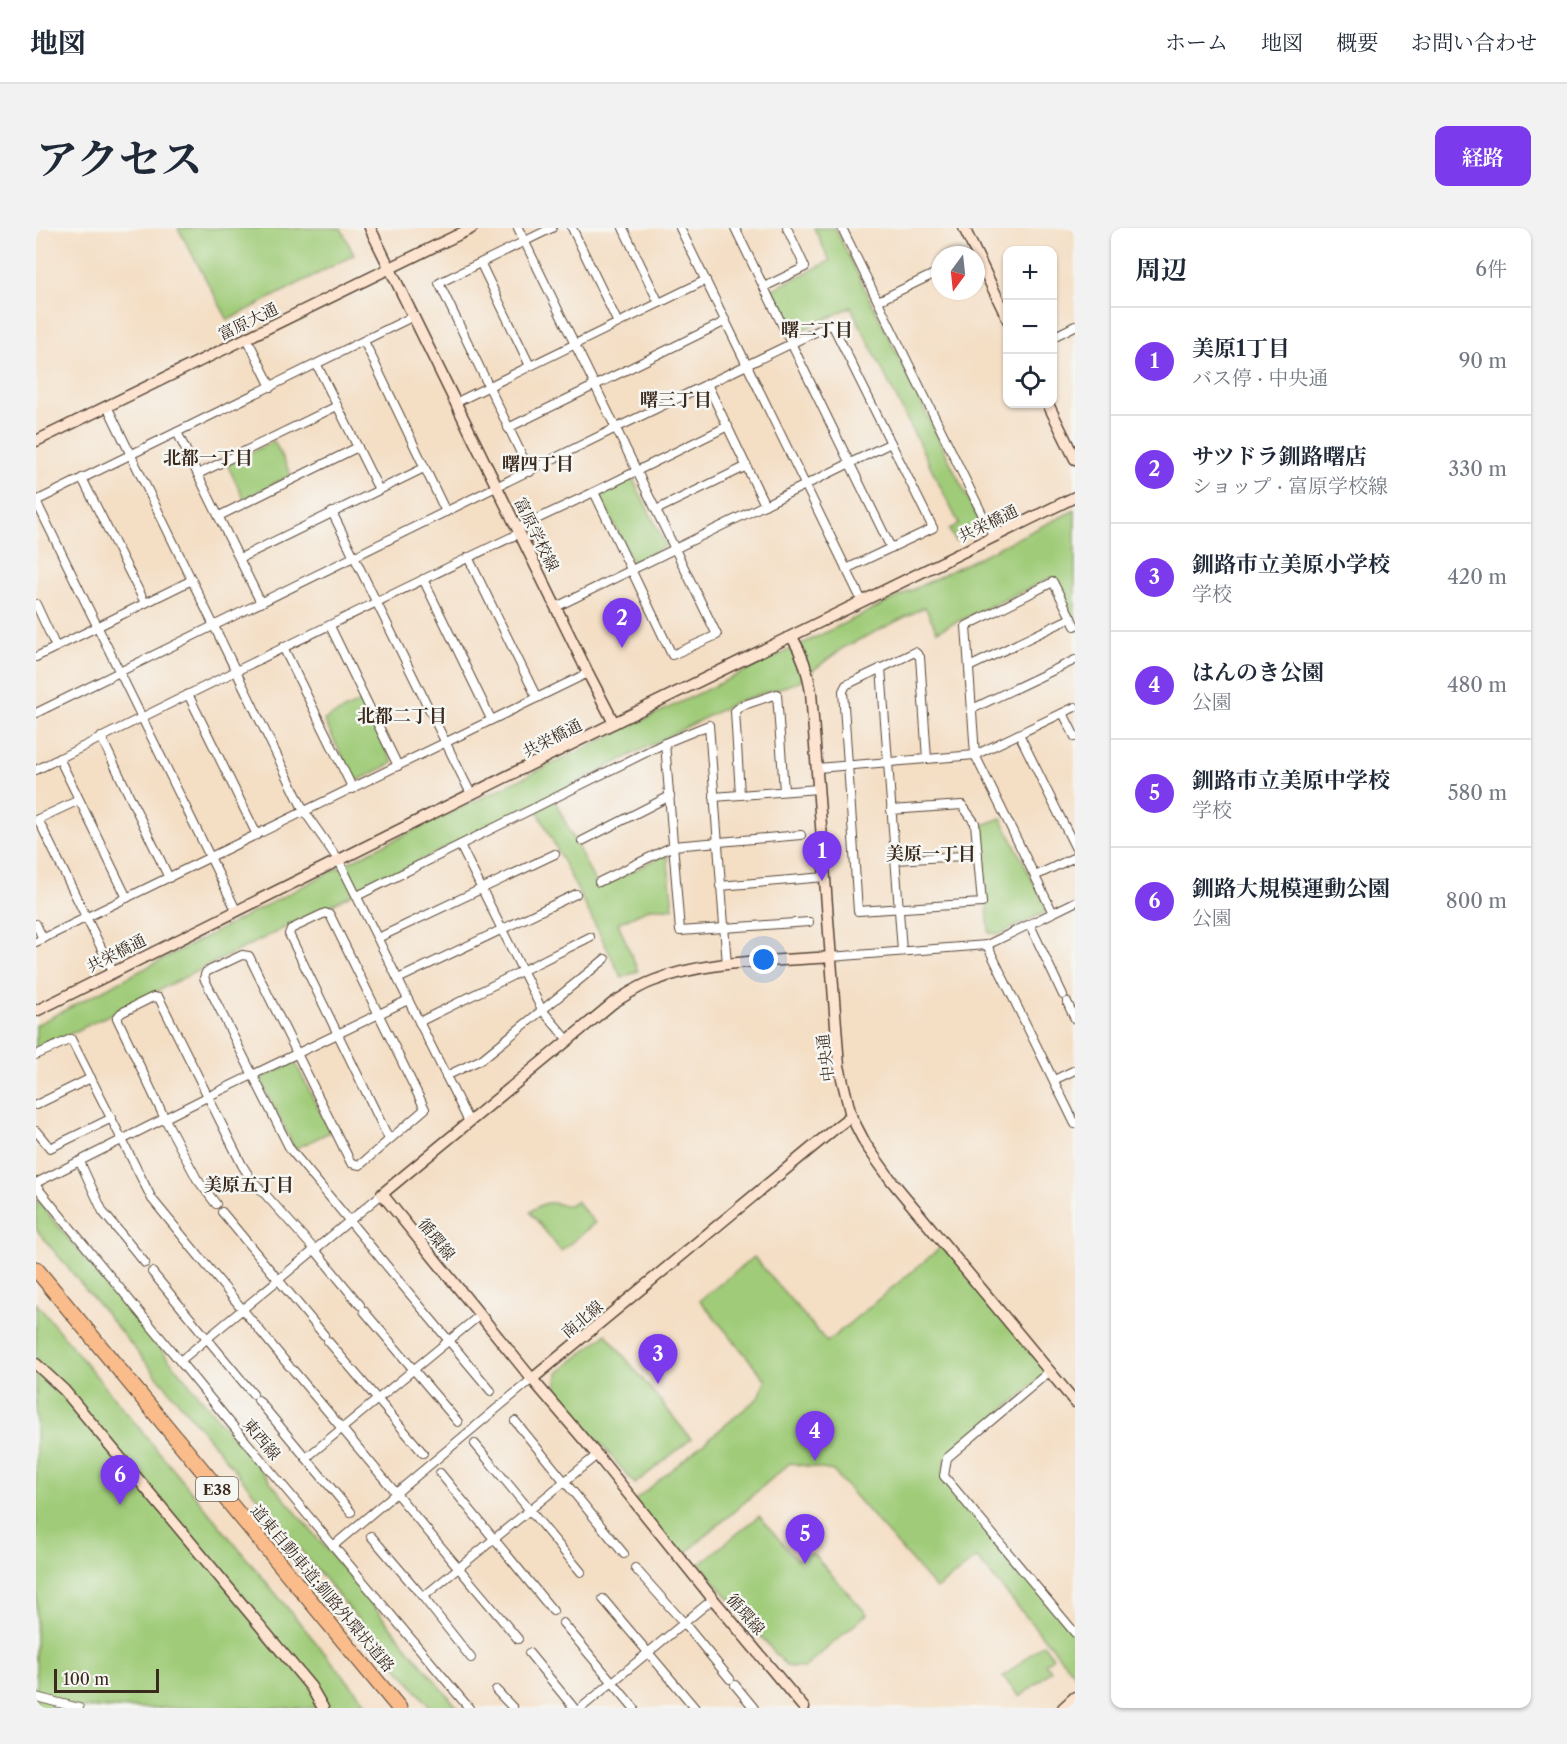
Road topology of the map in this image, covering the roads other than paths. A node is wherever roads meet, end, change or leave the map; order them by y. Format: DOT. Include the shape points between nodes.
graph roads {
  1 [pos="370,228"];
  2 [pos="472,228"];
  3 [pos="518,228"];
  4 [pos="552,228"];
  5 [pos="572,228"];
  6 [pos="623,228"];
  7 [pos="680,228"];
  8 [pos="735,228"];
  9 [pos="787,228"];
  10 [pos="842,228"];
  11 [pos="965,228"];
  12 [pos="524,242"];
  13 [pos="972,246"];
  14 [pos="481,264"];
  15 [pos="391,268"];
  16 [pos="931,275"];
  17 [pos="985,275"];
  18 [pos="706,280"];
  19 [pos="764,287"];
  20 [pos="878,301"];
  21 [pos="659,303"];
  22 [pos="1003,310"];
  23 [pos="414,316"];
  24 [pos="726,321"];
  25 [pos="618,323"];
  26 [pos="1075,326"];
  27 [pos="1057,336"];
  28 [pos="247,338"];
  29 [pos="364,341"];
  30 [pos="792,343"];
  31 [pos="574,344"];
  32 [pos="317,365"];
  33 [pos="748,365"];
  34 [pos="530,366"];
  35 [pos="707,384"];
  36 [pos="595,385"];
  37 [pos="271,387"];
  38 [pos="488,387"];
  39 [pos="457,402"];
  40 [pos="107,406"];
  41 [pos="337,406"];
  42 [pos="1050,408"];
  43 [pos="728,426"];
  44 [pos="508,428"];
  45 [pos="616,428"];
  46 [pos="177,432"];
  47 [pos="36,441"];
  48 [pos="891,443"];
  49 [pos="358,447"];
  50 [pos="131,455"];
  51 [pos="1075,459"];
  52 [pos="850,462"];
  53 [pos="747,466"];
  54 [pos="424,468"];
  55 [pos="636,471"];
  56 [pos="530,472"];
  57 [pos="198,474"];
  58 [pos="82,478"];
  59 [pos="806,485"];
  60 [pos="498,487"];
  61 [pos="379,490"];
  62 [pos="594,492"];
  63 [pos="1075,497"];
  64 [pos="36,501"];
  65 [pos="765,505"];
  66 [pos="656,510"];
  67 [pos="332,512"];
  68 [pos="446,512"];
  69 [pos="219,516"];
  70 [pos="519,530"];
  71 [pos="993,536"];
  72 [pos="891,548"];
  73 [pos="674,549"];
  74 [pos="354,557"];
  75 [pos="468,557"];
  76 [pos="240,558"];
  77 [pos="631,569"];
  78 [pos="846,569"];
  79 [pos="423,579"];
  80 [pos="192,580"];
  81 [pos="862,601"];
  82 [pos="376,602"];
  83 [pos="145,603"];
  84 [pos="261,603"];
  85 [pos="36,605"];
  86 [pos="556,607"];
  87 [pos="1071,618"];
  88 [pos="214,626"];
  89 [pos="330,626"];
  90 [pos="98,627"];
  91 [pos="1075,627"];
  92 [pos="792,637"];
  93 [pos="56,647"];
  94 [pos="283,647"];
  95 [pos="36,657"];
  96 [pos="1075,660"];
  97 [pos="969,667"];
  98 [pos="881,668"];
  99 [pos="236,670"];
  100 [pos="119,672"];
  101 [pos="588,673"];
  102 [pos="188,694"];
  103 [pos="537,698"];
  104 [pos="1075,707"];
  105 [pos="972,710"];
  106 [pos="36,713"];
  107 [pos="1063,713"];
  108 [pos="142,717"];
  109 [pos="491,719"];
  110 [pos="614,723"];
  111 [pos="1019,734"];
  112 [pos="101,737"];
  113 [pos="1075,737"];
  114 [pos="445,743"];
  115 [pos="665,743"];
  116 [pos="975,755"];
  117 [pos="59,758"];
  118 [pos="927,759"];
  119 [pos="888,762"];
  120 [pos="848,765"];
  121 [pos="398,766"];
  122 [pos="817,768"];
  123 [pos="36,770"];
  124 [pos="353,789"];
  125 [pos="818,789"];
  126 [pos="784,791"];
  127 [pos="471,794"];
  128 [pos="740,795"];
  129 [pos="670,796"];
  130 [pos="714,797"];
  131 [pos="79,800"];
  132 [pos="891,810"];
  133 [pos="304,811"];
  134 [pos="37,820"];
  135 [pos="257,835"];
  136 [pos="801,835"];
  137 [pos="582,842"];
  138 [pos="718,842"];
  139 [pos="460,845"];
  140 [pos="674,846"];
  141 [pos="1075,847"];
  142 [pos="555,854"];
  143 [pos="978,855"];
  144 [pos="211,857"];
  145 [pos="1075,857"];
  146 [pos="896,860"];
  147 [pos="339,861"];
  148 [pos="1035,876"];
  149 [pos="825,877"];
  150 [pos="169,878"];
  151 [pos="599,882"];
  152 [pos="720,886"];
  153 [pos="482,888"];
  154 [pos="576,894"];
  155 [pos="357,896"];
  156 [pos="127,898"];
  157 [pos="1074,904"];
  158 [pos="899,909"];
  159 [pos="236,910"];
  160 [pos="1053,913"];
  161 [pos="86,919"];
  162 [pos="809,922"];
  163 [pos="36,924"];
  164 [pos="1030,925"];
  165 [pos="723,928"];
  166 [pos="502,929"];
  167 [pos="590,937"];
  168 [pos="378,938"];
  169 [pos="39,941"];
  170 [pos="987,945"];
  171 [pos="902,951"];
  172 [pos="830,957"];
  173 [pos="605,958"];
  174 [pos="727,965"];
  175 [pos="522,971"];
  176 [pos="113,972"];
  177 [pos="398,979"];
  178 [pos="408,1000"];
  179 [pos="38,1009"];
  180 [pos="542,1010"];
  181 [pos="379,1015"];
  182 [pos="1075,1019"];
  183 [pos="419,1022"];
  184 [pos="338,1034"];
  185 [pos="568,1040"];
  186 [pos="297,1054"];
  187 [pos="36,1055"];
  188 [pos="1075,1070"];
  189 [pos="446,1076"];
  190 [pos="252,1077"];
  191 [pos="91,1078"];
  192 [pos="1054,1080"];
  193 [pos="209,1096"];
  194 [pos="36,1105"];
  195 [pos="851,1116"];
  196 [pos="112,1118"];
  197 [pos="165,1119"];
  198 [pos="469,1122"];
  199 [pos="1075,1124"];
  200 [pos="36,1131"];
  201 [pos="389,1139"];
  202 [pos="123,1140"];
  203 [pos="80,1162"];
  204 [pos="36,1185"];
  205 [pos="382,1194"];
  206 [pos="216,1204"];
  207 [pos="222,1212"];
  208 [pos="350,1220"];
  209 [pos="315,1250"];
  210 [pos="145,1263"];
  211 [pos="36,1269"];
  212 [pos="152,1272"];
  213 [pos="36,1279"];
  214 [pos="279,1280"];
  215 [pos="36,1284"];
  216 [pos="61,1309"];
  217 [pos="242,1309"];
  218 [pos="480,1316"];
  219 [pos="207,1338"];
  220 [pos="448,1340"];
  221 [pos="180,1361"];
  222 [pos="36,1364"];
  223 [pos="413,1369"];
  224 [pos="1050,1371"];
  225 [pos="532,1379"];
  226 [pos="490,1391"];
  227 [pos="378,1400"];
  228 [pos="1075,1402"];
  229 [pos="515,1420"];
  230 [pos="458,1422"];
  231 [pos="343,1428"];
  232 [pos="475,1444"];
  233 [pos="423,1453"];
  234 [pos="597,1455"];
  235 [pos="306,1458"];
  236 [pos="440,1473"];
  237 [pos="565,1480"];
  238 [pos="395,1493"];
  239 [pos="531,1510"];
  240 [pos="351,1512"];
  241 [pos="371,1536"];
  242 [pos="494,1539"];
  243 [pos="333,1546"];
  244 [pos="624,1554"];
  245 [pos="635,1568"];
  246 [pos="458,1569"];
  247 [pos="580,1572"];
  248 [pos="423,1597"];
  249 [pos="603,1599"];
  250 [pos="713,1599"];
  251 [pos="554,1611"];
  252 [pos="563,1623"];
  253 [pos="684,1623"];
  254 [pos="1075,1633"];
  255 [pos="518,1639"];
  256 [pos="528,1653"];
  257 [pos="649,1653"];
  258 [pos="471,1658"];
  259 [pos="613,1682"];
  260 [pos="496,1690"];
  261 [pos="36,1697"];
  262 [pos="1075,1698"];
  263 [pos="79,1708"];
  264 [pos="323,1708"];
  265 [pos="392,1708"];
  266 [pos="399,1708"];
  267 [pos="469,1708"];
  268 [pos="513,1708"];
  269 [pos="574,1708"];
  270 [pos="581,1708"];
  271 [pos="634,1708"];
  272 [pos="695,1708"];
  273 [pos="754,1708"];
  274 [pos="804,1708"];
  275 [pos="1063,1708"];
  1 -- 15 [label="street, 富原学校線"];
  2 -- 15 [label="street, 富原大通"];
  3 -- 12 [label="street"];
  4 -- 12 [label="street"];
  5 -- 25 [label="street"];
  6 -- 21 [label="street"];
  7 -- 18 [label="street"];
  8 -- 19 [label="street"];
  9 -- 19 [label="street" via="805,267"];
  10 -- 20 [label="street"];
  11 -- 13 [label="street"];
  12 -- 14 [label="street"];
  12 -- 31 [label="street"];
  14 -- 34 [label="street"];
  14 -- 38 [label="street" via="439,284"];
  15 -- 23 [label="street, 富原学校線"];
  15 -- 28 [label="street, 富原大通"];
  16 -- 20 [label="street"];
  17 -- 22 [label="street"];
  18 -- 21 [label="street"];
  18 -- 24 [label="street"];
  19 -- 30 [label="street"];
  20 -- 71 [label="street"];
  21 -- 25 [label="street"];
  23 -- 29 [label="street"];
  23 -- 39 [label="street, 富原学校線"];
  24 -- 33 [label="street"];
  24 -- 36 [label="street"];
  25 -- 31 [label="street"];
  26 -- 27 [label="street"];
  28 -- 37 [label="street"];
  28 -- 40 [label="street, 富原大通"];
  29 -- 32 [label="street"];
  29 -- 54 [label="street"];
  30 -- 33 [label="street"];
  30 -- 48 [label="street" via="832,324"];
  30 -- 52 [label="street"];
  31 -- 34 [label="street"];
  31 -- 36 [label="street"];
  32 -- 37 [label="street"];
  32 -- 41 [label="street"];
  33 -- 35 [label="street"];
  33 -- 59 [label="street"];
  34 -- 38 [label="street"];
  35 -- 43 [label="street"];
  35 -- 45 [label="street"];
  36 -- 44 [label="street"];
  36 -- 45 [label="street"];
  37 -- 46 [label="street"];
  38 -- 39 [label="street"];
  38 -- 44 [label="street"];
  39 -- 60 [label="street, 富原学校線"];
  40 -- 47 [label="street, 富原大通"];
  40 -- 50 [label="street"];
  41 -- 49 [label="street"];
  41 -- 57 [label="street"];
  42 -- 51 [label="street"];
  43 -- 53 [label="street"];
  43 -- 55 [label="street"];
  44 -- 56 [label="street"];
  45 -- 55 [label="street"];
  45 -- 56 [label="street"];
  46 -- 50 [label="street"];
  46 -- 57 [label="street"];
  48 -- 52 [label="street"];
  48 -- 72 [label="street" via="933,528"];
  49 -- 61 [label="street"];
  49 -- 69 [label="street"];
  50 -- 58 [label="street"];
  50 -- 80 [label="street"];
  52 -- 59 [label="street"];
  52 -- 72 [label="street"];
  53 -- 65 [label="street"];
  53 -- 66 [label="street"];
  54 -- 61 [label="street"];
  54 -- 68 [label="street"];
  55 -- 62 [label="street"];
  55 -- 66 [label="street"];
  56 -- 60 [label="street"];
  57 -- 69 [label="street"];
  58 -- 64 [label="street"];
  58 -- 83 [label="street"];
  59 -- 65 [label="street"];
  59 -- 78 [label="street"];
  60 -- 68 [label="street"];
  60 -- 70 [label="street, 富原学校線"];
  61 -- 67 [label="street"];
  62 -- 70 [label="street"];
  62 -- 77 [label="street"];
  63 -- 71 [label="street, 共栄橋通"];
  64 -- 90 [label="street"];
  65 -- 73 [label="street"];
  66 -- 73 [label="street"];
  67 -- 74 [label="street"];
  67 -- 76 [label="street"];
  68 -- 74 [label="street"];
  69 -- 76 [label="street"];
  70 -- 75 [label="street"];
  70 -- 86 [label="street, 富原学校線"];
  71 -- 81 [label="street, 共栄橋通"];
  72 -- 78 [label="street"];
  73 -- 77 [label="street"];
  73 -- 77 [label="street" via="717,635 672,655"];
  74 -- 82 [label="street"];
  74 -- 84 [label="street"];
  75 -- 79 [label="street"];
  75 -- 103 [label="street"];
  76 -- 84 [label="street"];
  77 -- 86 [label="street"];
  78 -- 81 [label="street"];
  79 -- 82 [label="street"];
  79 -- 109 [label="street"];
  80 -- 83 [label="street"];
  80 -- 88 [label="street"];
  81 -- 92 [label="street, 共栄橋通"];
  82 -- 89 [label="street"];
  82 -- 114 [label="street"];
  83 -- 90 [label="street"];
  84 -- 88 [label="street"];
  85 -- 93 [label="street"];
  86 -- 101 [label="street, 富原学校線"];
  87 -- 91 [label="street"];
  87 -- 97 [label="street"];
  87 -- 97 [label="street" via="1053,582 966,626"];
  88 -- 99 [label="street"];
  88 -- 100 [label="street"];
  89 -- 94 [label="street"];
  89 -- 121 [label="street"];
  90 -- 93 [label="street"];
  90 -- 100 [label="street"];
  92 -- 110 [label="street, 共栄橋通"];
  92 -- 122 [label="street, 中央通" via="808,670"];
  93 -- 95 [label="street"];
  94 -- 99 [label="street"];
  94 -- 124 [label="street"];
  96 -- 105 [label="street"];
  97 -- 105 [label="street"];
  98 -- 118 [label="street" via="915,652 920,657"];
  98 -- 119 [label="street"];
  98 -- 120 [label="street" via="846,685 843,691"];
  99 -- 102 [label="street"];
  99 -- 133 [label="street"];
  100 -- 106 [label="street"];
  100 -- 108 [label="street"];
  101 -- 103 [label="street"];
  101 -- 110 [label="street, 富原学校線"];
  102 -- 108 [label="street"];
  102 -- 135 [label="street"];
  103 -- 109 [label="street"];
  104 -- 107 [label="street"];
  105 -- 116 [label="street"];
  107 -- 111 [label="street"];
  107 -- 113 [label="street"];
  108 -- 112 [label="street"];
  108 -- 144 [label="street"];
  109 -- 114 [label="street"];
  110 -- 127 [label="street, 共栄橋通"];
  111 -- 116 [label="street"];
  111 -- 141 [label="street"];
  112 -- 117 [label="street"];
  112 -- 150 [label="street"];
  114 -- 121 [label="street"];
  114 -- 127 [label="street"];
  115 -- 129 [label="street"];
  115 -- 130 [label="street" via="709,725"];
  115 -- 139 [label="street"];
  116 -- 118 [label="street"];
  116 -- 148 [label="street"];
  117 -- 123 [label="street"];
  117 -- 131 [label="street"];
  118 -- 119 [label="street"];
  119 -- 120 [label="street"];
  119 -- 132 [label="street"];
  120 -- 122 [label="street"];
  120 -- 158 [label="street" via="858,911"];
  121 -- 124 [label="street"];
  122 -- 125 [label="street, 中央通"];
  124 -- 133 [label="street"];
  125 -- 126 [label="street"];
  125 -- 149 [label="street, 中央通"];
  126 -- 128 [label="street"];
  126 -- 128 [label="street" via="777,694 735,711"];
  127 -- 147 [label="street, 共栄橋通"];
  128 -- 130 [label="street"];
  129 -- 137 [label="street"];
  129 -- 140 [label="street"];
  130 -- 138 [label="street"];
  131 -- 134 [label="street"];
  131 -- 156 [label="street"];
  132 -- 143 [label="street" via="962,805 975,823"];
  132 -- 146 [label="street"];
  133 -- 135 [label="street"];
  133 -- 147 [label="street"];
  134 -- 161 [label="street"];
  135 -- 144 [label="street"];
  136 -- 138 [label="street"];
  138 -- 140 [label="street"];
  138 -- 152 [label="street"];
  139 -- 153 [label="street"];
  139 -- 155 [label="street"];
  140 -- 151 [label="street"];
  140 -- 165 [label="street" via="680,931"];
  142 -- 153 [label="street"];
  143 -- 146 [label="street"];
  143 -- 158 [label="street" via="982,903"];
  144 -- 150 [label="street"];
  144 -- 159 [label="street"];
  145 -- 148 [label="street"];
  146 -- 158 [label="street"];
  147 -- 155 [label="street"];
  147 -- 159 [label="street, 共栄橋通"];
  148 -- 160 [label="street"];
  149 -- 152 [label="street"];
  149 -- 172 [label="street, 中央通"];
  150 -- 156 [label="street"];
  152 -- 165 [label="street"];
  153 -- 166 [label="street"];
  153 -- 168 [label="street"];
  154 -- 166 [label="street"];
  155 -- 168 [label="street"];
  156 -- 161 [label="street"];
  157 -- 160 [label="street"];
  158 -- 171 [label="street"];
  159 -- 176 [label="street, 共栄橋通"];
  160 -- 164 [label="street"];
  161 -- 169 [label="street"];
  161 -- 176 [label="street"];
  162 -- 165 [label="street"];
  163 -- 169 [label="street"];
  164 -- 170 [label="street"];
  164 -- 182 [label="street"];
  165 -- 174 [label="street"];
  166 -- 175 [label="street"];
  166 -- 177 [label="street"];
  167 -- 175 [label="street"];
  168 -- 177 [label="street"];
  170 -- 171 [label="street"];
  170 -- 192 [label="street"];
  171 -- 172 [label="street"];
  172 -- 174 [label="street"];
  172 -- 195 [label="street, 中央通" via="839,1066"];
  173 -- 180 [label="street"];
  174 -- 185 [label="street" via="689,969 651,982 613,1003"];
  175 -- 180 [label="street"];
  175 -- 183 [label="street"];
  176 -- 179 [label="street, 共栄橋通"];
  177 -- 178 [label="street"];
  178 -- 181 [label="street"];
  178 -- 183 [label="street"];
  180 -- 185 [label="street"];
  180 -- 189 [label="street" via="482,1059"];
  181 -- 184 [label="street"];
  181 -- 184 [label="street" via="330,915 325,913 291,928 289,934"];
  181 -- 201 [label="street" via="425,1109"];
  183 -- 189 [label="street"];
  184 -- 186 [label="street"];
  184 -- 201 [label="street"];
  185 -- 198 [label="street"];
  186 -- 190 [label="street"];
  186 -- 190 [label="street" via="249,956 242,955 206,972 204,978"];
  186 -- 201 [label="street" via="351,1163 360,1165"];
  187 -- 191 [label="street" via="71,1039"];
  188 -- 192 [label="street"];
  189 -- 198 [label="street"];
  190 -- 193 [label="street"];
  190 -- 208 [label="street" via="290,1149"];
  191 -- 194 [label="street"];
  191 -- 196 [label="street"];
  192 -- 199 [label="street"];
  193 -- 197 [label="street"];
  193 -- 197 [label="street" via="159,998 153,997 121,1012 117,1018"];
  193 -- 209 [label="street" via="242,1165"];
  195 -- 224 [label="street, 中央通" via="891,1180"];
  195 -- 225 [label="street, 南北線"];
  196 -- 200 [label="street" via="50,1148"];
  196 -- 202 [label="street"];
  197 -- 202 [label="street"];
  197 -- 206 [label="street" via="196,1179"];
  198 -- 205 [label="street"];
  202 -- 203 [label="street"];
  202 -- 217 [label="street" via="152,1199"];
  203 -- 204 [label="street"];
  203 -- 210 [label="street" via="103,1212"];
  204 -- 221 [label="street, 東西線"];
  205 -- 208 [label="street"];
  205 -- 218 [label="street, 循環線"];
  207 -- 214 [label="street"];
  208 -- 209 [label="street"];
  208 -- 220 [label="street"];
  209 -- 214 [label="street"];
  209 -- 223 [label="street"];
  211 -- 266 [label="highway, 道東自動車道;釧路外環状道路 / E38"];
  212 -- 219 [label="street"];
  213 -- 216 [label="highway, 道東自動車道;釧路外環状道路 / E38"];
  214 -- 217 [label="street"];
  214 -- 227 [label="street"];
  215 -- 216 [label="highway"];
  216 -- 265 [label="highway, 道東自動車道;釧路外環状道路 / E38"];
  217 -- 219 [label="street"];
  217 -- 231 [label="street"];
  218 -- 220 [label="street"];
  218 -- 225 [label="street, 循環線"];
  219 -- 221 [label="street"];
  219 -- 235 [label="street"];
  220 -- 223 [label="street"];
  220 -- 226 [label="street"];
  221 -- 243 [label="street, 東西線"];
  222 -- 264 [label="street" via="64,1390 310,1687"];
  223 -- 227 [label="street"];
  223 -- 230 [label="street"];
  224 -- 228 [label="street, 中央通"];
  224 -- 254 [label="street" via="947,1458 944,1476"];
  225 -- 234 [label="street, 循環線"];
  225 -- 238 [label="street, 南北線"];
  227 -- 231 [label="street"];
  227 -- 233 [label="street"];
  229 -- 237 [label="street"];
  231 -- 235 [label="street"];
  231 -- 238 [label="street"];
  232 -- 239 [label="street"];
  234 -- 237 [label="street"];
  234 -- 250 [label="street, 循環線"];
  235 -- 240 [label="street"];
  236 -- 242 [label="street"];
  237 -- 239 [label="street"];
  237 -- 244 [label="street"];
  238 -- 243 [label="street, 南北線"];
  238 -- 246 [label="street"];
  239 -- 242 [label="street"];
  239 -- 247 [label="street"];
  241 -- 248 [label="street"];
  242 -- 246 [label="street"];
  242 -- 251 [label="street"];
  243 -- 267 [label="street, 東西線"];
  245 -- 253 [label="street"];
  246 -- 248 [label="street"];
  246 -- 255 [label="street"];
  248 -- 258 [label="street"];
  249 -- 257 [label="street"];
  250 -- 253 [label="street"];
  250 -- 274 [label="street, 循環線"];
  252 -- 259 [label="street"];
  253 -- 257 [label="street"];
  253 -- 273 [label="street"];
  256 -- 269 [label="street"];
  257 -- 259 [label="street"];
  257 -- 272 [label="street"];
  259 -- 270 [label="street"];
  259 -- 271 [label="street"];
  260 -- 268 [label="street"];
  261 -- 263 [label="street"];
  262 -- 275 [label="street"];
}
